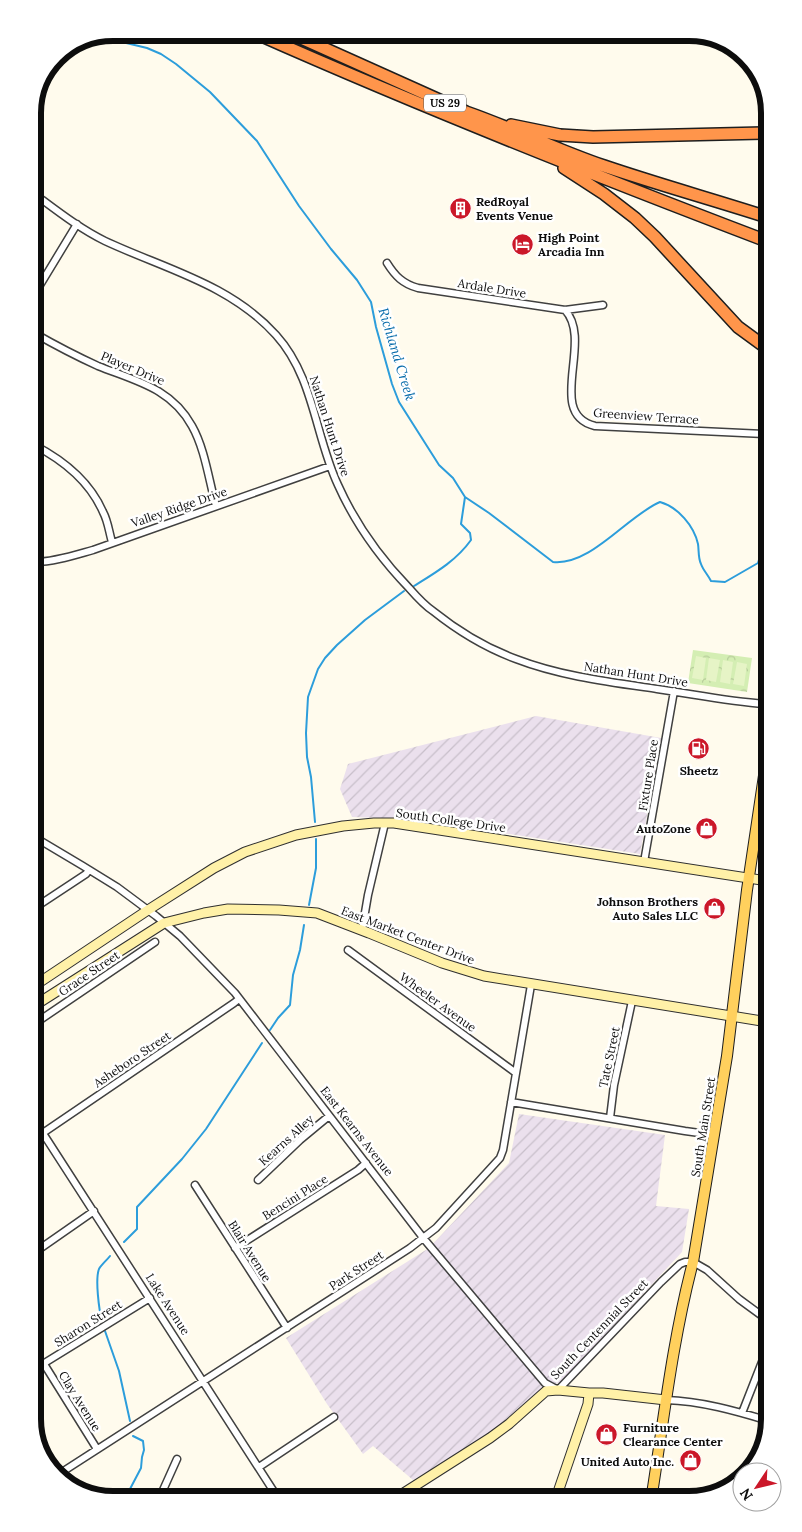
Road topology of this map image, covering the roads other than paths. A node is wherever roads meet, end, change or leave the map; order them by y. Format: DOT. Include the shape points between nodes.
graph roads {
  1 [pos="275,41"];
  2 [pos="310,41"];
  3 [pos="488,120"];
  4 [pos="761,133"];
  5 [pos="520,145"];
  6 [pos="41,199"];
  7 [pos="761,215"];
  8 [pos="77,224"];
  9 [pos="761,239"];
  10 [pos="386,263"];
  11 [pos="41,283"];
  12 [pos="603,305"];
  13 [pos="565,310"];
  14 [pos="41,337"];
  15 [pos="761,344"];
  16 [pos="761,434"];
  17 [pos="41,449"];
  18 [pos="330,466"];
  19 [pos="216,506"];
  20 [pos="112,542"];
  21 [pos="41,562"];
  22 [pos="674,691"];
  23 [pos="761,703"];
  24 [pos="761,798"];
  25 [pos="385,823"];
  26 [pos="41,841"];
  27 [pos="644,862"];
  28 [pos="89,870"];
  29 [pos="750,878"];
  30 [pos="761,880"];
  31 [pos="41,904"];
  32 [pos="148,910"];
  33 [pos="164,923"];
  34 [pos="362,930"];
  35 [pos="155,942"];
  36 [pos="348,950"];
  37 [pos="41,981"];
  38 [pos="531,985"];
  39 [pos="239,999"];
  40 [pos="632,1000"];
  41 [pos="41,1001"];
  42 [pos="732,1017"];
  43 [pos="41,1019"];
  44 [pos="761,1021"];
  45 [pos="516,1073"];
  46 [pos="511,1102"];
  47 [pos="329,1116"];
  48 [pos="610,1118"];
  49 [pos="41,1134"];
  50 [pos="714,1135"];
  51 [pos="41,1136"];
  52 [pos="366,1163"];
  53 [pos="258,1180"];
  54 [pos="195,1184"];
  55 [pos="94,1211"];
  56 [pos="424,1239"];
  57 [pos="41,1248"];
  58 [pos="235,1248"];
  59 [pos="693,1262"];
  60 [pos="150,1298"];
  61 [pos="761,1315"];
  62 [pos="286,1328"];
  63 [pos="761,1364"];
  64 [pos="41,1366"];
  65 [pos="204,1382"];
  66 [pos="558,1390"];
  67 [pos="589,1393"];
  68 [pos="666,1400"];
  69 [pos="742,1413"];
  70 [pos="334,1417"];
  71 [pos="761,1419"];
  72 [pos="97,1449"];
  73 [pos="177,1459"];
  74 [pos="259,1467"];
  75 [pos="63,1471"];
  76 [pos="163,1491"];
  77 [pos="274,1491"];
  78 [pos="406,1491"];
  79 [pos="558,1491"];
  80 [pos="652,1491"];
  1 -- 5 [label="highway, US 29"];
  2 -- 3 [label="highway, US 29"];
  3 -- 4 [label="highway" via="560,135 593,138"];
  3 -- 7 [label="highway, US 29" via="603,166"];
  5 -- 9 [label="highway, US 29"];
  5 -- 15 [label="highway" via="577,176 635,218 738,327"];
  6 -- 8 [label="street, Nathan Hunt Drive"];
  8 -- 11 [label="street"];
  8 -- 18 [label="street, Nathan Hunt Drive" via="104,241 207,284 250,310 265,324 282,342 299,370"];
  10 -- 13 [label="street, Ardale Drive" via="398,278 412,286"];
  12 -- 13 [label="street, Ardale Drive"];
  13 -- 16 [label="street, Greenview Terrace" via="571,317 575,334 571,402 576,415 582,420 595,426"];
  14 -- 19 [label="street, Player Drive" via="157,390 171,400 199,439"];
  17 -- 20 [label="street" via="67,466 98,500"];
  18 -- 19 [label="street, Valley Ridge Drive"];
  18 -- 22 [label="street, Nathan Hunt Drive" via="351,512 385,561 420,600 450,624 488,647 529,664 570,675"];
  19 -- 20 [label="street, Valley Ridge Drive"];
  20 -- 21 [label="street, Valley Ridge Drive" via="76,555"];
  22 -- 23 [label="street, Nathan Hunt Drive"];
  22 -- 27 [label="street, Fixture Place"];
  24 -- 29 [label="main road, South Main Street"];
  25 -- 27 [label="main road, South College Drive"];
  25 -- 32 [label="main road, South College Drive" via="343,826 296,835 245,852"];
  25 -- 34 [label="street"];
  26 -- 28 [label="street, East Kearns Avenue"];
  27 -- 29 [label="main road, South College Drive"];
  28 -- 31 [label="street"];
  28 -- 32 [label="street, East Kearns Avenue"];
  29 -- 30 [label="main road, South College Drive"];
  29 -- 42 [label="main road, South Main Street"];
  32 -- 33 [label="street, East Kearns Avenue"];
  32 -- 37 [label="main road, South College Drive"];
  33 -- 34 [label="main road, East Market Center Drive" via="228,909 279,910 317,914"];
  33 -- 39 [label="street, East Kearns Avenue"];
  33 -- 41 [label="main road, East Market Center Drive"];
  34 -- 38 [label="main road, East Market Center Drive" via="442,963 484,976"];
  35 -- 43 [label="street, Grace Street"];
  36 -- 45 [label="street, Wheeler Avenue"];
  38 -- 40 [label="main road, East Market Center Drive"];
  38 -- 45 [label="street, Park Street"];
  39 -- 47 [label="street, East Kearns Avenue"];
  39 -- 49 [label="street, Asheboro Street"];
  40 -- 42 [label="main road, East Market Center Drive"];
  40 -- 48 [label="street, Tate Street"];
  42 -- 44 [label="main road, East Market Center Drive"];
  42 -- 50 [label="main road, South Main Street"];
  45 -- 46 [label="street, Park Street"];
  46 -- 48 [label="street"];
  46 -- 56 [label="street, Park Street" via="503,1150 497,1163"];
  47 -- 52 [label="street, East Kearns Avenue"];
  47 -- 53 [label="street, Kearns Alley"];
  48 -- 50 [label="street"];
  50 -- 59 [label="main road, South Main Street"];
  51 -- 55 [label="street, Lake Avenue"];
  52 -- 56 [label="street, East Kearns Avenue"];
  52 -- 58 [label="street, Bencini Place"];
  54 -- 58 [label="street, Blair Avenue"];
  55 -- 57 [label="street"];
  55 -- 60 [label="street, Lake Avenue"];
  56 -- 62 [label="street, Park Street"];
  56 -- 66 [label="street, East Kearns Avenue" via="545,1384"];
  58 -- 62 [label="street, Blair Avenue"];
  59 -- 61 [label="street" via="708,1270"];
  59 -- 66 [label="street, South Centennial Street" via="680,1264"];
  59 -- 68 [label="main road, South Main Street"];
  60 -- 64 [label="street, Sharon Street"];
  60 -- 65 [label="street, Lake Avenue"];
  62 -- 65 [label="street, Park Street"];
  63 -- 69 [label="street"];
  64 -- 72 [label="street, Clay Avenue"];
  65 -- 72 [label="street, Park Street"];
  65 -- 74 [label="street, Lake Avenue"];
  66 -- 67 [label="main road"];
  66 -- 78 [label="main road, South Centennial Street" via="546,1392 490,1438"];
  67 -- 68 [label="main road"];
  67 -- 79 [label="main road"];
  68 -- 69 [label="street" via="682,1400"];
  68 -- 80 [label="main road, South Main Street"];
  69 -- 71 [label="street"];
  70 -- 74 [label="street"];
  72 -- 75 [label="street, Park Street"];
  73 -- 76 [label="street"];
  74 -- 77 [label="street, Lake Avenue"];
}
